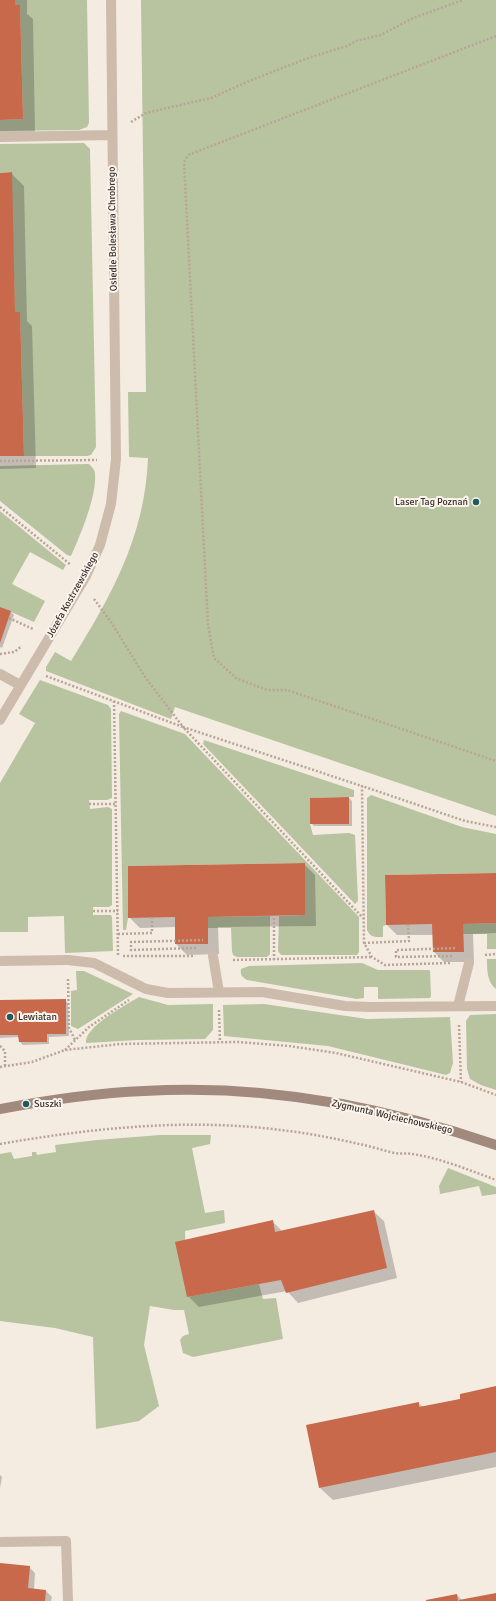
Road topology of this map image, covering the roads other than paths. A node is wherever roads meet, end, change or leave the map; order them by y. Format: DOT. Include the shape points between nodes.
graph roads {
  1 [pos="111,0"];
  2 [pos="112,135"];
  3 [pos="0,137"];
  4 [pos="116,459"];
  5 [pos="0,674"];
  6 [pos="20,685"];
  7 [pos="0,720"];
  8 [pos="213,956"];
  9 [pos="0,961"];
  10 [pos="469,963"];
  11 [pos="219,992"];
  12 [pos="458,1006"];
  13 [pos="496,1006"];
  14 [pos="0,1109"];
  15 [pos="496,1145"];
  16 [pos="0,1542"];
  17 [pos="68,1601"];
  1 -- 2 [label="street, Osiedle Bolesława Chrobrego"];
  2 -- 3 [label="street"];
  2 -- 4 [label="street, Osiedle Bolesława Chrobrego"];
  4 -- 6 [label="street, Józefa Kostrzewskiego" via="111,504 100,545 82,582"];
  5 -- 6 [label="street"];
  6 -- 7 [label="street, Józefa Kostrzewskiego"];
  8 -- 11 [label="street"];
  9 -- 11 [label="street" via="68,960 94,964 146,989 168,993"];
  10 -- 12 [label="street"];
  11 -- 12 [label="street" via="262,992 369,1008"];
  12 -- 13 [label="street"];
  14 -- 15 [label="street, Zygmunta Wojciechowskiego" via="59,1099 145,1091 246,1092 312,1099 372,1110"];
  16 -- 17 [label="street" via="66,1541"];
}
